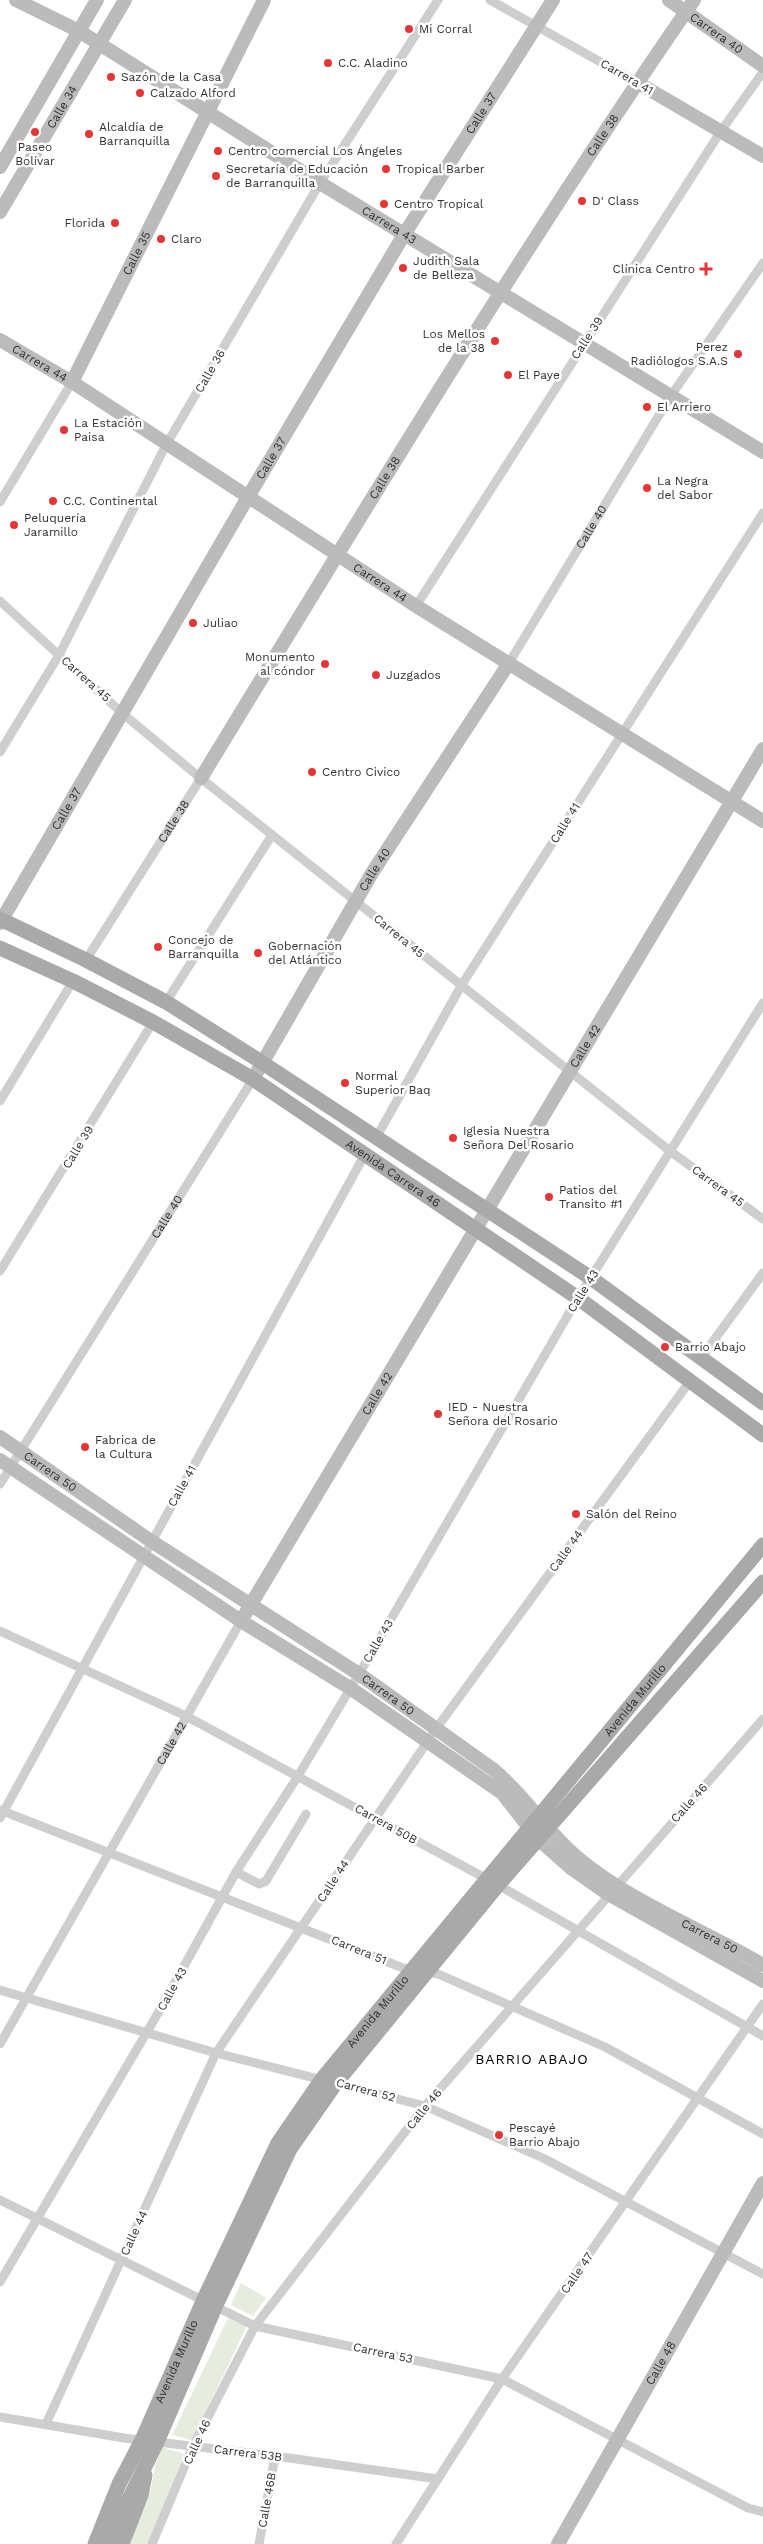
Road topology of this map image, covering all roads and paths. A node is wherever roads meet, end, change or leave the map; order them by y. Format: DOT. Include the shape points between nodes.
graph roads {
  1 [pos="16,0"];
  2 [pos="97,0"];
  3 [pos="125,0"];
  4 [pos="264,0"];
  5 [pos="438,0"];
  6 [pos="490,0"];
  7 [pos="554,0"];
  8 [pos="669,0"];
  9 [pos="694,0"];
  10 [pos="685,12"];
  11 [pos="537,26"];
  12 [pos="79,30"];
  13 [pos="100,44"];
  14 [pos="763,66"];
  15 [pos="763,72"];
  16 [pos="638,83"];
  17 [pos="208,111"];
  18 [pos="721,131"];
  19 [pos="763,156"];
  20 [pos="0,167"];
  21 [pos="320,183"];
  22 [pos="0,212"];
  23 [pos="405,233"];
  24 [pos="763,264"];
  25 [pos="501,291"];
  26 [pos="0,340"];
  27 [pos="584,343"];
  28 [pos="72,382"];
  29 [pos="670,397"];
  30 [pos="166,445"];
  31 [pos="763,452"];
  32 [pos="248,497"];
  33 [pos="0,502"];
  34 [pos="763,514"];
  35 [pos="336,555"];
  36 [pos="0,601"];
  37 [pos="416,606"];
  38 [pos="59,655"];
  39 [pos="508,663"];
  40 [pos="122,713"];
  41 [pos="621,733"];
  42 [pos="763,749"];
  43 [pos="0,752"];
  44 [pos="201,778"];
  45 [pos="731,800"];
  46 [pos="763,821"];
  47 [pos="272,835"];
  48 [pos="355,900"];
  49 [pos="1,921"];
  50 [pos="0,948"];
  51 [pos="86,960"];
  52 [pos="73,981"];
  53 [pos="461,986"];
  54 [pos="166,1002"];
  55 [pos="763,1003"];
  56 [pos="153,1022"];
  57 [pos="262,1062"];
  58 [pos="569,1072"];
  59 [pos="252,1078"];
  60 [pos="0,1101"];
  61 [pos="376,1138"];
  62 [pos="670,1151"];
  63 [pos="365,1154"];
  64 [pos="485,1210"];
  65 [pos="763,1219"];
  66 [pos="475,1227"];
  67 [pos="0,1272"];
  68 [pos="763,1273"];
  69 [pos="591,1278"];
  70 [pos="578,1298"];
  71 [pos="701,1358"];
  72 [pos="690,1381"];
  73 [pos="763,1403"];
  74 [pos="763,1436"];
  75 [pos="0,1437"];
  76 [pos="19,1450"];
  77 [pos="5,1463"];
  78 [pos="0,1484"];
  79 [pos="151,1542"];
  80 [pos="763,1545"];
  81 [pos="142,1557"];
  82 [pos="763,1582"];
  83 [pos="250,1606"];
  84 [pos="241,1622"];
  85 [pos="0,1631"];
  86 [pos="82,1668"];
  87 [pos="359,1674"];
  88 [pos="350,1688"];
  89 [pos="186,1716"];
  90 [pos="763,1719"];
  91 [pos="436,1729"];
  92 [pos="427,1742"];
  93 [pos="298,1776"];
  94 [pos="1,1813"];
  95 [pos="306,1814"];
  96 [pos="374,1817"];
  97 [pos="538,1829"];
  98 [pos="110,1854"];
  99 [pos="236,1872"];
  100 [pos="492,1882"];
  101 [pos="613,1889"];
  102 [pos="222,1897"];
  103 [pos="303,1927"];
  104 [pos="578,1931"];
  105 [pos="763,1965"];
  106 [pos="420,1970"];
  107 [pos="763,1982"];
  108 [pos="0,1990"];
  109 [pos="26,1997"];
  110 [pos="763,2004"];
  111 [pos="510,2007"];
  112 [pos="748,2027"];
  113 [pos="147,2032"];
  114 [pos="763,2036"];
  115 [pos="0,2044"];
  116 [pos="216,2053"];
  117 [pos="329,2081"];
  118 [pos="698,2099"];
  119 [pos="425,2106"];
  120 [pos="763,2134"];
  121 [pos="763,2183"];
  122 [pos="0,2200"];
  123 [pos="626,2203"];
  124 [pos="37,2219"];
  125 [pos="724,2253"];
  126 [pos="122,2260"];
  127 [pos="763,2274"];
  128 [pos="0,2282"];
  129 [pos="210,2302"];
  130 [pos="255,2326"];
  131 [pos="502,2379"];
  132 [pos="0,2416"];
  133 [pos="46,2424"];
  134 [pos="616,2440"];
  135 [pos="150,2441"];
  136 [pos="193,2446"];
  137 [pos="275,2456"];
  138 [pos="149,2457"];
  139 [pos="438,2479"];
  140 [pos="125,2487"];
  141 [pos="763,2512"];
  142 [pos="95,2544"];
  143 [pos="107,2544"];
  144 [pos="122,2544"];
  145 [pos="152,2544"];
  146 [pos="258,2544"];
  147 [pos="396,2544"];
  148 [pos="558,2544"];
  1 -- 12 [label="street, Carrera 43"];
  2 -- 12 [label="street, Calle 34"];
  3 -- 13 [label="street, Calle 34"];
  4 -- 17 [label="street, Calle 35"];
  5 -- 21 [label="street, Calle 36"];
  6 -- 11 [label="street, Carrera 41"];
  7 -- 11 [label="street, Calle 37"];
  8 -- 10 [label="street, Carrera 40"];
  9 -- 10 [label="street, Calle 38"];
  10 -- 14 [label="street, Carrera 40"];
  10 -- 16 [label="street, Calle 38"];
  11 -- 16 [label="street, Carrera 41"];
  11 -- 23 [label="street, Calle 37"];
  12 -- 13 [label="street, Carrera 43"];
  12 -- 20 [label="street, Calle 34"];
  13 -- 17 [label="street, Carrera 43"];
  13 -- 22 [label="street, Calle 34"];
  15 -- 18 [label="street, Calle 39"];
  16 -- 18 [label="street, Carrera 41"];
  16 -- 25 [label="street, Calle 38"];
  17 -- 21 [label="street, Carrera 43"];
  17 -- 28 [label="street, Calle 35"];
  18 -- 19 [label="street, Carrera 41"];
  18 -- 27 [label="street, Calle 39"];
  21 -- 23 [label="street, Carrera 43"];
  21 -- 30 [label="street, Calle 36"];
  23 -- 25 [label="street, Carrera 43"];
  23 -- 32 [label="street, Calle 37"];
  24 -- 29 [label="street, Calle 40"];
  25 -- 27 [label="street, Carrera 43"];
  25 -- 35 [label="street, Calle 38"];
  26 -- 28 [label="street, Carrera 44"];
  27 -- 29 [label="street, Carrera 43"];
  27 -- 37 [label="street, Calle 39"];
  28 -- 30 [label="street, Carrera 44"];
  28 -- 33 [label="street, Calle 35"];
  29 -- 31 [label="street, Carrera 43"];
  29 -- 39 [label="street, Calle 40"];
  30 -- 32 [label="street, Carrera 44"];
  30 -- 38 [label="street, Calle 36"];
  32 -- 35 [label="street, Carrera 44"];
  32 -- 40 [label="street, Calle 37"];
  34 -- 41 [label="street, Calle 41"];
  35 -- 37 [label="street, Carrera 44"];
  35 -- 44 [label="street, Calle 38"];
  36 -- 38 [label="street, Carrera 45"];
  37 -- 39 [label="street, Carrera 44"];
  38 -- 40 [label="street, Carrera 45"];
  38 -- 43 [label="street, Calle 36"];
  39 -- 41 [label="street, Carrera 44"];
  39 -- 48 [label="street, Calle 40"];
  40 -- 44 [label="street, Carrera 45"];
  40 -- 49 [label="street, Calle 37"];
  41 -- 45 [label="street, Carrera 44"];
  41 -- 53 [label="street, Calle 41"];
  42 -- 45 [label="street, Calle 42"];
  44 -- 47 [label="street, Carrera 45"];
  44 -- 51 [label="street, Calle 38"];
  45 -- 46 [label="street, Carrera 44"];
  45 -- 58 [label="street, Calle 42"];
  47 -- 48 [label="street, Carrera 45"];
  47 -- 54 [label="street"];
  48 -- 53 [label="street, Carrera 45"];
  48 -- 57 [label="street, Calle 40"];
  49 -- 51 [label="main road, Avenida Carrera 46"];
  50 -- 52 [label="main road, Avenida Carrera 46"];
  51 -- 54 [label="main road, Avenida Carrera 46"];
  52 -- 56 [label="main road, Avenida Carrera 46"];
  52 -- 60 [label="street"];
  53 -- 58 [label="street, Carrera 45"];
  53 -- 61 [label="street, Calle 41"];
  54 -- 57 [label="main road, Avenida Carrera 46"];
  55 -- 62 [label="street, Calle 43"];
  56 -- 59 [label="main road, Avenida Carrera 46"];
  56 -- 67 [label="street, Calle 39"];
  57 -- 59 [label="street, Calle 40"];
  57 -- 61 [label="main road, Avenida Carrera 46"];
  58 -- 62 [label="street, Carrera 45"];
  58 -- 64 [label="street, Calle 42"];
  59 -- 63 [label="main road, Avenida Carrera 46"];
  59 -- 76 [label="street, Calle 40"];
  61 -- 64 [label="main road, Avenida Carrera 46"];
  62 -- 65 [label="street, Carrera 45"];
  62 -- 69 [label="street, Calle 43"];
  63 -- 66 [label="main road, Avenida Carrera 46"];
  63 -- 79 [label="street, Calle 41"];
  64 -- 66 [label="street, Calle 42"];
  64 -- 69 [label="main road, Avenida Carrera 46"];
  66 -- 70 [label="main road, Avenida Carrera 46"];
  66 -- 83 [label="street, Calle 42"];
  68 -- 71 [label="street"];
  69 -- 70 [label="street, Calle 43"];
  69 -- 71 [label="main road, Avenida Carrera 46"];
  70 -- 72 [label="main road, Avenida Carrera 46"];
  70 -- 87 [label="street, Calle 43"];
  71 -- 73 [label="main road, Avenida Carrera 46"];
  72 -- 74 [label="main road, Avenida Carrera 46"];
  72 -- 91 [label="street, Calle 44"];
  75 -- 76 [label="street, Carrera 50"];
  76 -- 77 [label="street, Calle 40"];
  76 -- 79 [label="street, Carrera 50"];
  77 -- 78 [label="street, Calle 40"];
  77 -- 81 [label="street, Carrera 50"];
  79 -- 81 [label="street, Calle 41"];
  79 -- 83 [label="street, Carrera 50"];
  80 -- 97 [label="main road, Avenida Murillo"];
  81 -- 84 [label="street, Carrera 50"];
  81 -- 86 [label="street, Calle 41"];
  82 -- 97 [label="main road, Avenida Murillo"];
  83 -- 84 [label="street, Calle 42"];
  83 -- 87 [label="street, Carrera 50"];
  84 -- 88 [label="street, Carrera 50"];
  84 -- 89 [label="street, Calle 42"];
  85 -- 86 [label="street, Carrera 50B"];
  86 -- 89 [label="street, Carrera 50B"];
  86 -- 94 [label="street, Calle 41"];
  87 -- 88 [label="street, Calle 43"];
  87 -- 91 [label="street, Carrera 50"];
  88 -- 92 [label="street, Carrera 50"];
  88 -- 93 [label="street, Calle 43"];
  89 -- 93 [label="street, Carrera 50B"];
  89 -- 98 [label="street, Calle 42"];
  90 -- 101 [label="street, Calle 46"];
  91 -- 92 [label="street, Calle 44"];
  91 -- 97 [label="street, Carrera 50" via="511,1784"];
  92 -- 96 [label="street, Calle 44"];
  92 -- 97 [label="street, Carrera 50" via="502,1793"];
  93 -- 96 [label="street, Carrera 50B"];
  93 -- 99 [label="street, Calle 43"];
  94 -- 98 [label="street, Carrera 51"];
  95 -- 99 [label="street" via="266,1882 259,1884"];
  96 -- 100 [label="street, Carrera 50B"];
  96 -- 103 [label="street, Calle 44"];
  97 -- 100 [label="main road, Avenida Murillo"];
  97 -- 101 [label="street, Carrera 50" via="571,1868"];
  98 -- 102 [label="street, Carrera 51"];
  98 -- 109 [label="street, Calle 42"];
  99 -- 102 [label="street, Calle 43"];
  100 -- 104 [label="street, Carrera 50B"];
  100 -- 106 [label="main road, Avenida Murillo"];
  101 -- 104 [label="street, Calle 46"];
  101 -- 105 [label="street, Carrera 50"];
  101 -- 107 [label="street, Carrera 50"];
  102 -- 103 [label="street, Carrera 51"];
  102 -- 113 [label="street, Calle 43"];
  103 -- 106 [label="street, Carrera 51" via="403,1968"];
  103 -- 116 [label="street, Calle 44"];
  104 -- 111 [label="street, Calle 46"];
  104 -- 112 [label="street, Carrera 50B"];
  106 -- 111 [label="street, Carrera 51" via="438,1974"];
  106 -- 117 [label="main road, Avenida Murillo"];
  108 -- 109 [label="street, Carrera 52"];
  109 -- 113 [label="street, Carrera 52"];
  109 -- 115 [label="street, Calle 42"];
  110 -- 112 [label="street, Calle 47"];
  111 -- 118 [label="street, Carrera 51" via="605,2047"];
  111 -- 119 [label="street, Calle 46"];
  112 -- 114 [label="street, Carrera 50B"];
  112 -- 118 [label="street, Calle 47"];
  113 -- 116 [label="street, Carrera 52"];
  113 -- 124 [label="street, Calle 43"];
  116 -- 117 [label="street, Carrera 52"];
  116 -- 126 [label="street, Calle 44"];
  117 -- 119 [label="street, Carrera 52"];
  117 -- 129 [label="main road, Avenida Murillo"];
  118 -- 120 [label="street, Carrera 51"];
  118 -- 123 [label="street, Calle 47"];
  119 -- 123 [label="street, Carrera 52" via="543,2158"];
  119 -- 130 [label="street, Calle 46"];
  121 -- 125 [label="street, Calle 48"];
  122 -- 124 [label="street, Carrera 53"];
  123 -- 125 [label="street, Carrera 52"];
  123 -- 131 [label="street, Calle 47"];
  124 -- 126 [label="street, Carrera 53"];
  124 -- 128 [label="street, Calle 43"];
  125 -- 127 [label="street, Carrera 52"];
  125 -- 134 [label="street, Calle 48"];
  126 -- 129 [label="street, Carrera 53"];
  126 -- 133 [label="street, Calle 44"];
  129 -- 130 [label="street, Carrera 53"];
  129 -- 135 [label="main road, Avenida Murillo"];
  130 -- 131 [label="street, Carrera 53"];
  130 -- 136 [label="street, Calle 46"];
  131 -- 134 [label="street, Carrera 53"];
  131 -- 139 [label="street, Calle 47"];
  132 -- 133 [label="street, Carrera 53B"];
  133 -- 135 [label="street, Carrera 53B"];
  134 -- 141 [label="street, Carrera 53" via="748,2508"];
  134 -- 148 [label="street, Calle 48"];
  135 -- 136 [label="street, Carrera 53B"];
  135 -- 138 [label="main road, Avenida Murillo"];
  135 -- 140 [label="main road, Avenida Murillo"];
  136 -- 137 [label="street, Carrera 53B"];
  136 -- 145 [label="street, Calle 46"];
  137 -- 139 [label="street, Carrera 53B"];
  137 -- 146 [label="street, Calle 46B"];
  138 -- 140 [label="main road, Avenida Murillo"];
  138 -- 144 [label="main road" via="141,2495"];
  139 -- 147 [label="street, Calle 47"];
  140 -- 142 [label="main road, Avenida Murillo"];
  140 -- 143 [label="main road, Avenida Murillo"];
}
